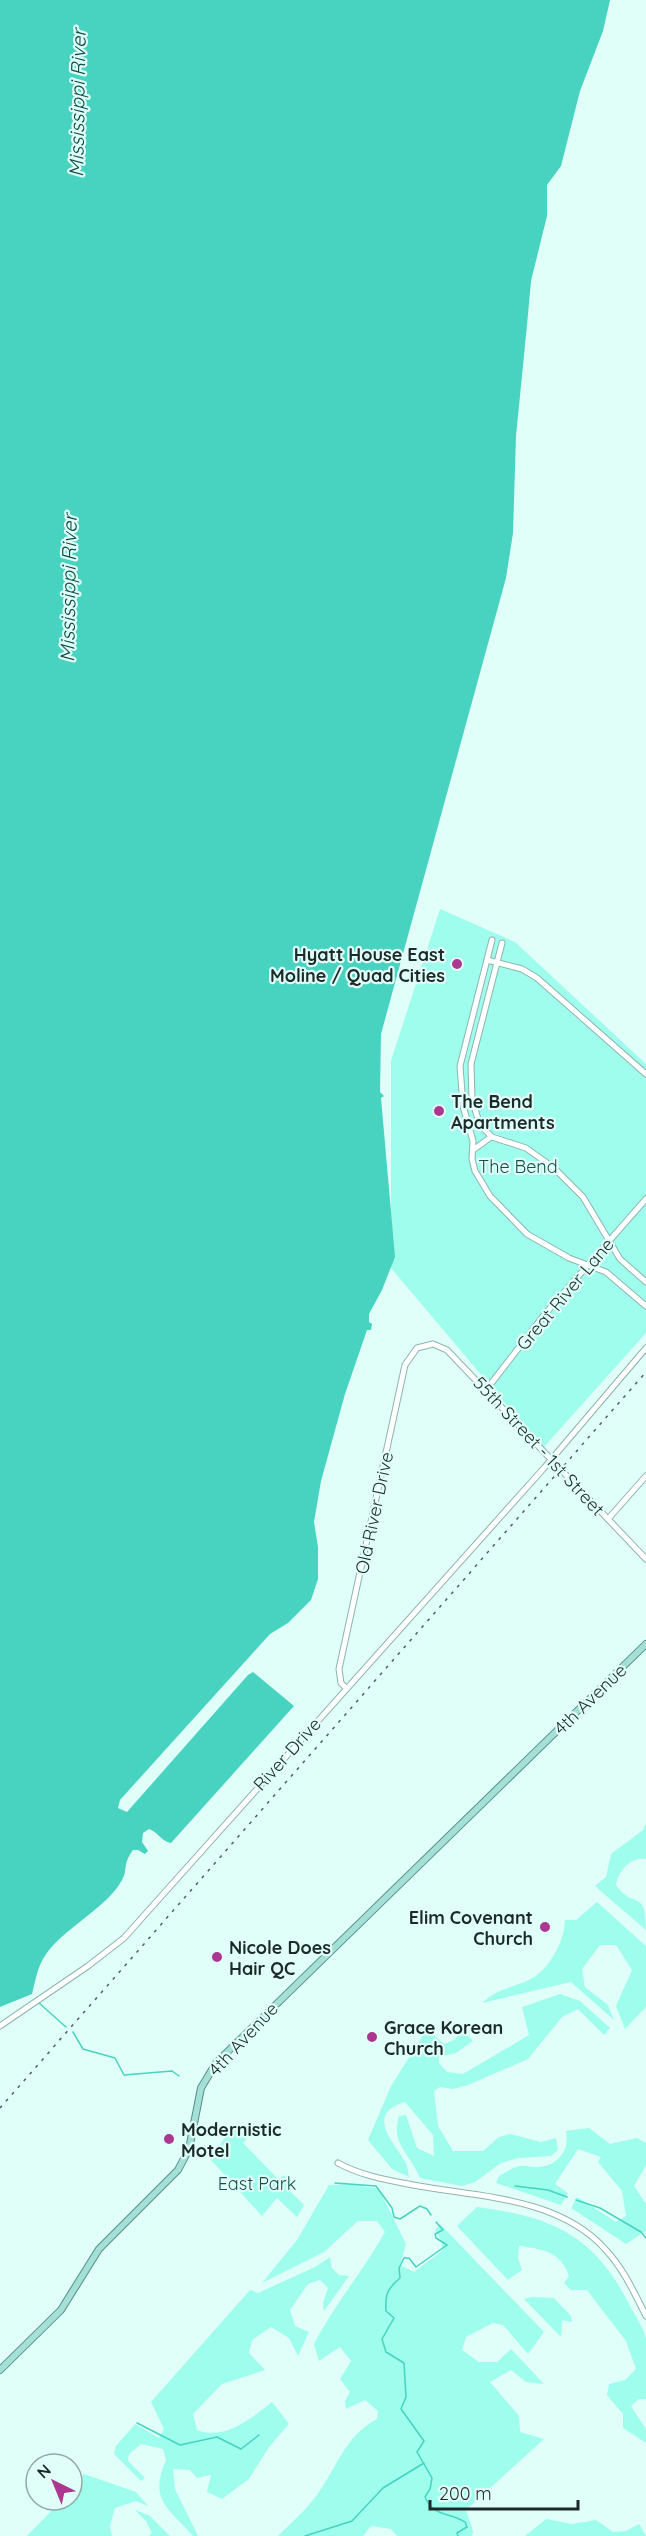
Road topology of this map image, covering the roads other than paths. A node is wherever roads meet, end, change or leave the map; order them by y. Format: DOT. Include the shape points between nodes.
graph roads {
  1 [pos="492,940"];
  2 [pos="502,943"];
  3 [pos="487,960"];
  4 [pos="498,964"];
  5 [pos="646,1074"];
  6 [pos="491,1137"];
  7 [pos="473,1150"];
  8 [pos="646,1199"];
  9 [pos="610,1240"];
  10 [pos="589,1264"];
  11 [pos="646,1282"];
  12 [pos="646,1306"];
  13 [pos="425,1346"];
  14 [pos="646,1348"];
  15 [pos="486,1390"];
  16 [pos="551,1459"];
  17 [pos="646,1476"];
  18 [pos="608,1519"];
  19 [pos="646,1559"];
  20 [pos="646,1644"];
  21 [pos="346,1688"];
  22 [pos="0,2026"];
  23 [pos="338,2163"];
  24 [pos="646,2316"];
  25 [pos="0,2370"];
  1 -- 3 [label="street"];
  2 -- 4 [label="street"];
  3 -- 4 [label="street"];
  3 -- 7 [label="street" via="460,1066 463,1106 472,1132"];
  4 -- 5 [label="street" via="522,969 537,978"];
  4 -- 6 [label="street" via="471,1074 475,1114"];
  6 -- 7 [label="street"];
  6 -- 9 [label="street" via="526,1148 554,1168 583,1197"];
  7 -- 10 [label="street" via="474,1171 500,1209 548,1247"];
  8 -- 9 [label="street, Great River Lane"];
  9 -- 10 [label="street, Great River Lane"];
  9 -- 11 [label="street" via="620,1259"];
  10 -- 12 [label="street" via="610,1275"];
  10 -- 15 [label="street, Great River Lane"];
  13 -- 15 [label="street, 55th Street - 1st Street" via="433,1344 447,1350"];
  13 -- 21 [label="street, Old River Drive" via="413,1351 405,1365 339,1669"];
  14 -- 16 [label="street, River Drive"];
  15 -- 16 [label="street, 55th Street - 1st Street"];
  16 -- 18 [label="street, 55th Street - 1st Street"];
  16 -- 21 [label="street, River Drive"];
  17 -- 18 [label="street"];
  18 -- 19 [label="street, 55th Street - 1st Street"];
  20 -- 25 [label="main road, 4th Avenue" via="216,2063 201,2088 189,2149 178,2170 99,2249 61,2310"];
  21 -- 22 [label="street, River Drive" via="124,1938"];
  23 -- 24 [label="street" via="363,2175 536,2207 579,2226 615,2261"];
}
